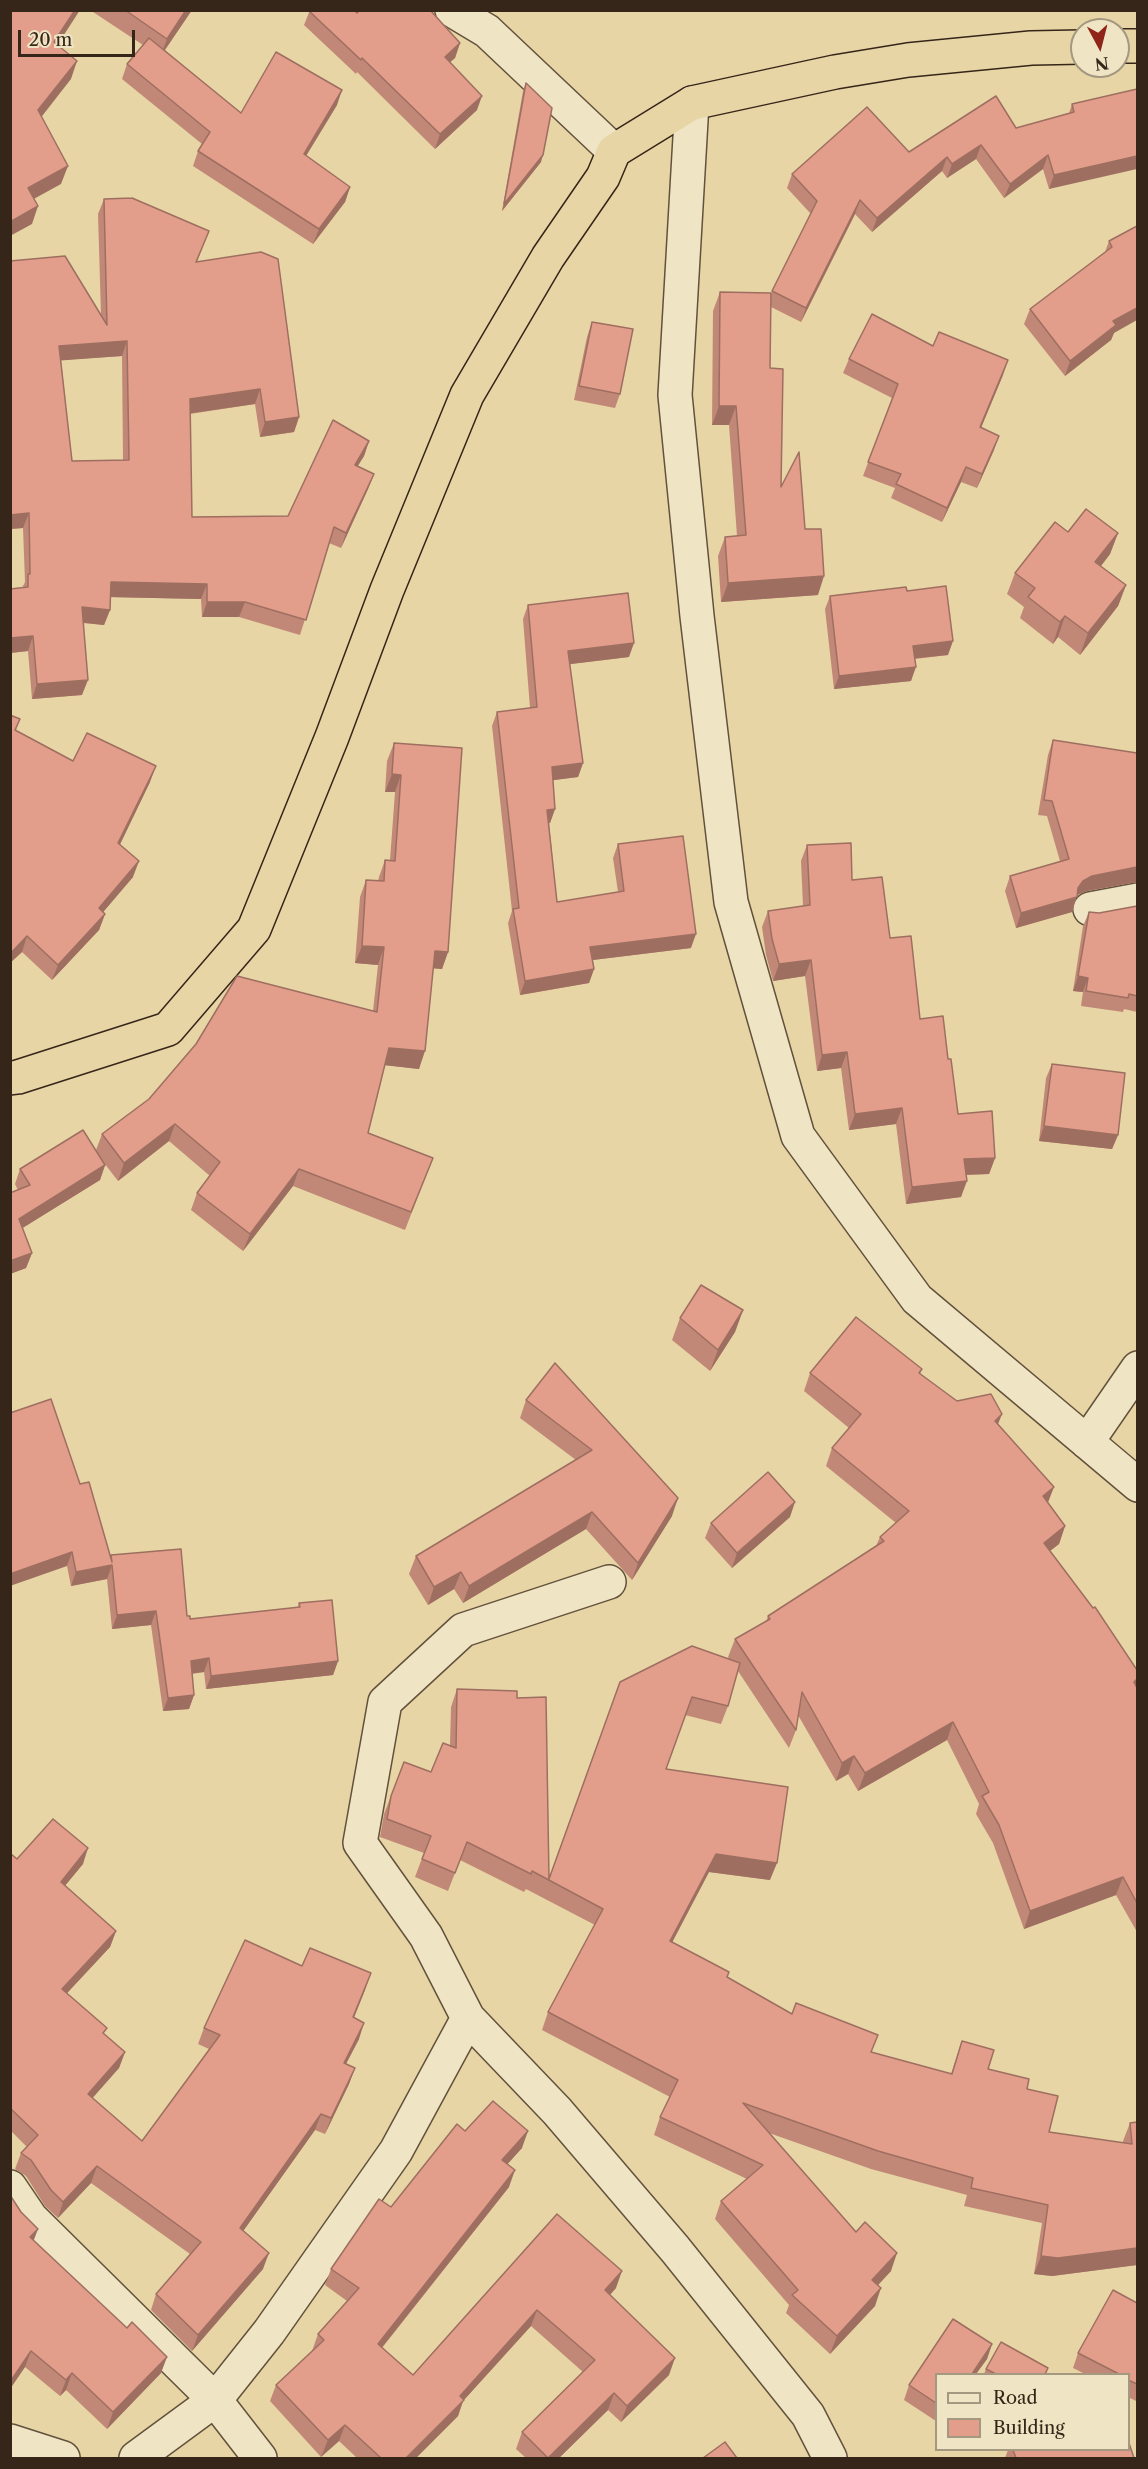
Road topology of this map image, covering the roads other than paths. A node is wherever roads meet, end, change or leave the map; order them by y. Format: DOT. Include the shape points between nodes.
graph roads {
  1 [pos="452,10"];
  2 [pos="488,21"];
  3 [pos="1070,47"];
  4 [pos="692,103"];
  5 [pos="614,151"];
  6 [pos="1137,900"];
  7 [pos="1090,909"];
  8 [pos="10,1077"];
  9 [pos="1137,1368"];
  10 [pos="1087,1442"];
  11 [pos="1137,1485"];
  12 [pos="609,1582"];
  13 [pos="468,2018"];
  14 [pos="10,2187"];
  15 [pos="21,2213"];
  16 [pos="215,2400"];
  17 [pos="10,2441"];
  18 [pos="63,2458"];
  19 [pos="136,2458"];
  20 [pos="260,2458"];
  21 [pos="830,2458"];
  1 -- 2 [label="street"];
  2 -- 5 [label="street"];
  3 -- 4 [label="highway" via="908,60"];
  4 -- 5 [label="highway"];
  4 -- 10 [label="street" via="675,395 695,604 731,902 798,1136 917,1299"];
  5 -- 8 [label="highway" via="603,177 548,256 467,394 254,929 168,1029"];
  6 -- 7 [label="street"];
  9 -- 10 [label="street"];
  10 -- 11 [label="street"];
  12 -- 13 [label="street" via="463,1630 385,1702 360,1843 426,1936"];
  13 -- 16 [label="street" via="396,2151 270,2332"];
  13 -- 21 [label="street" via="557,2110 675,2249 808,2415"];
  14 -- 15 [label="street"];
  15 -- 16 [label="street"];
  16 -- 19 [label="street"];
  16 -- 20 [label="street"];
  17 -- 18 [label="street"];
}
